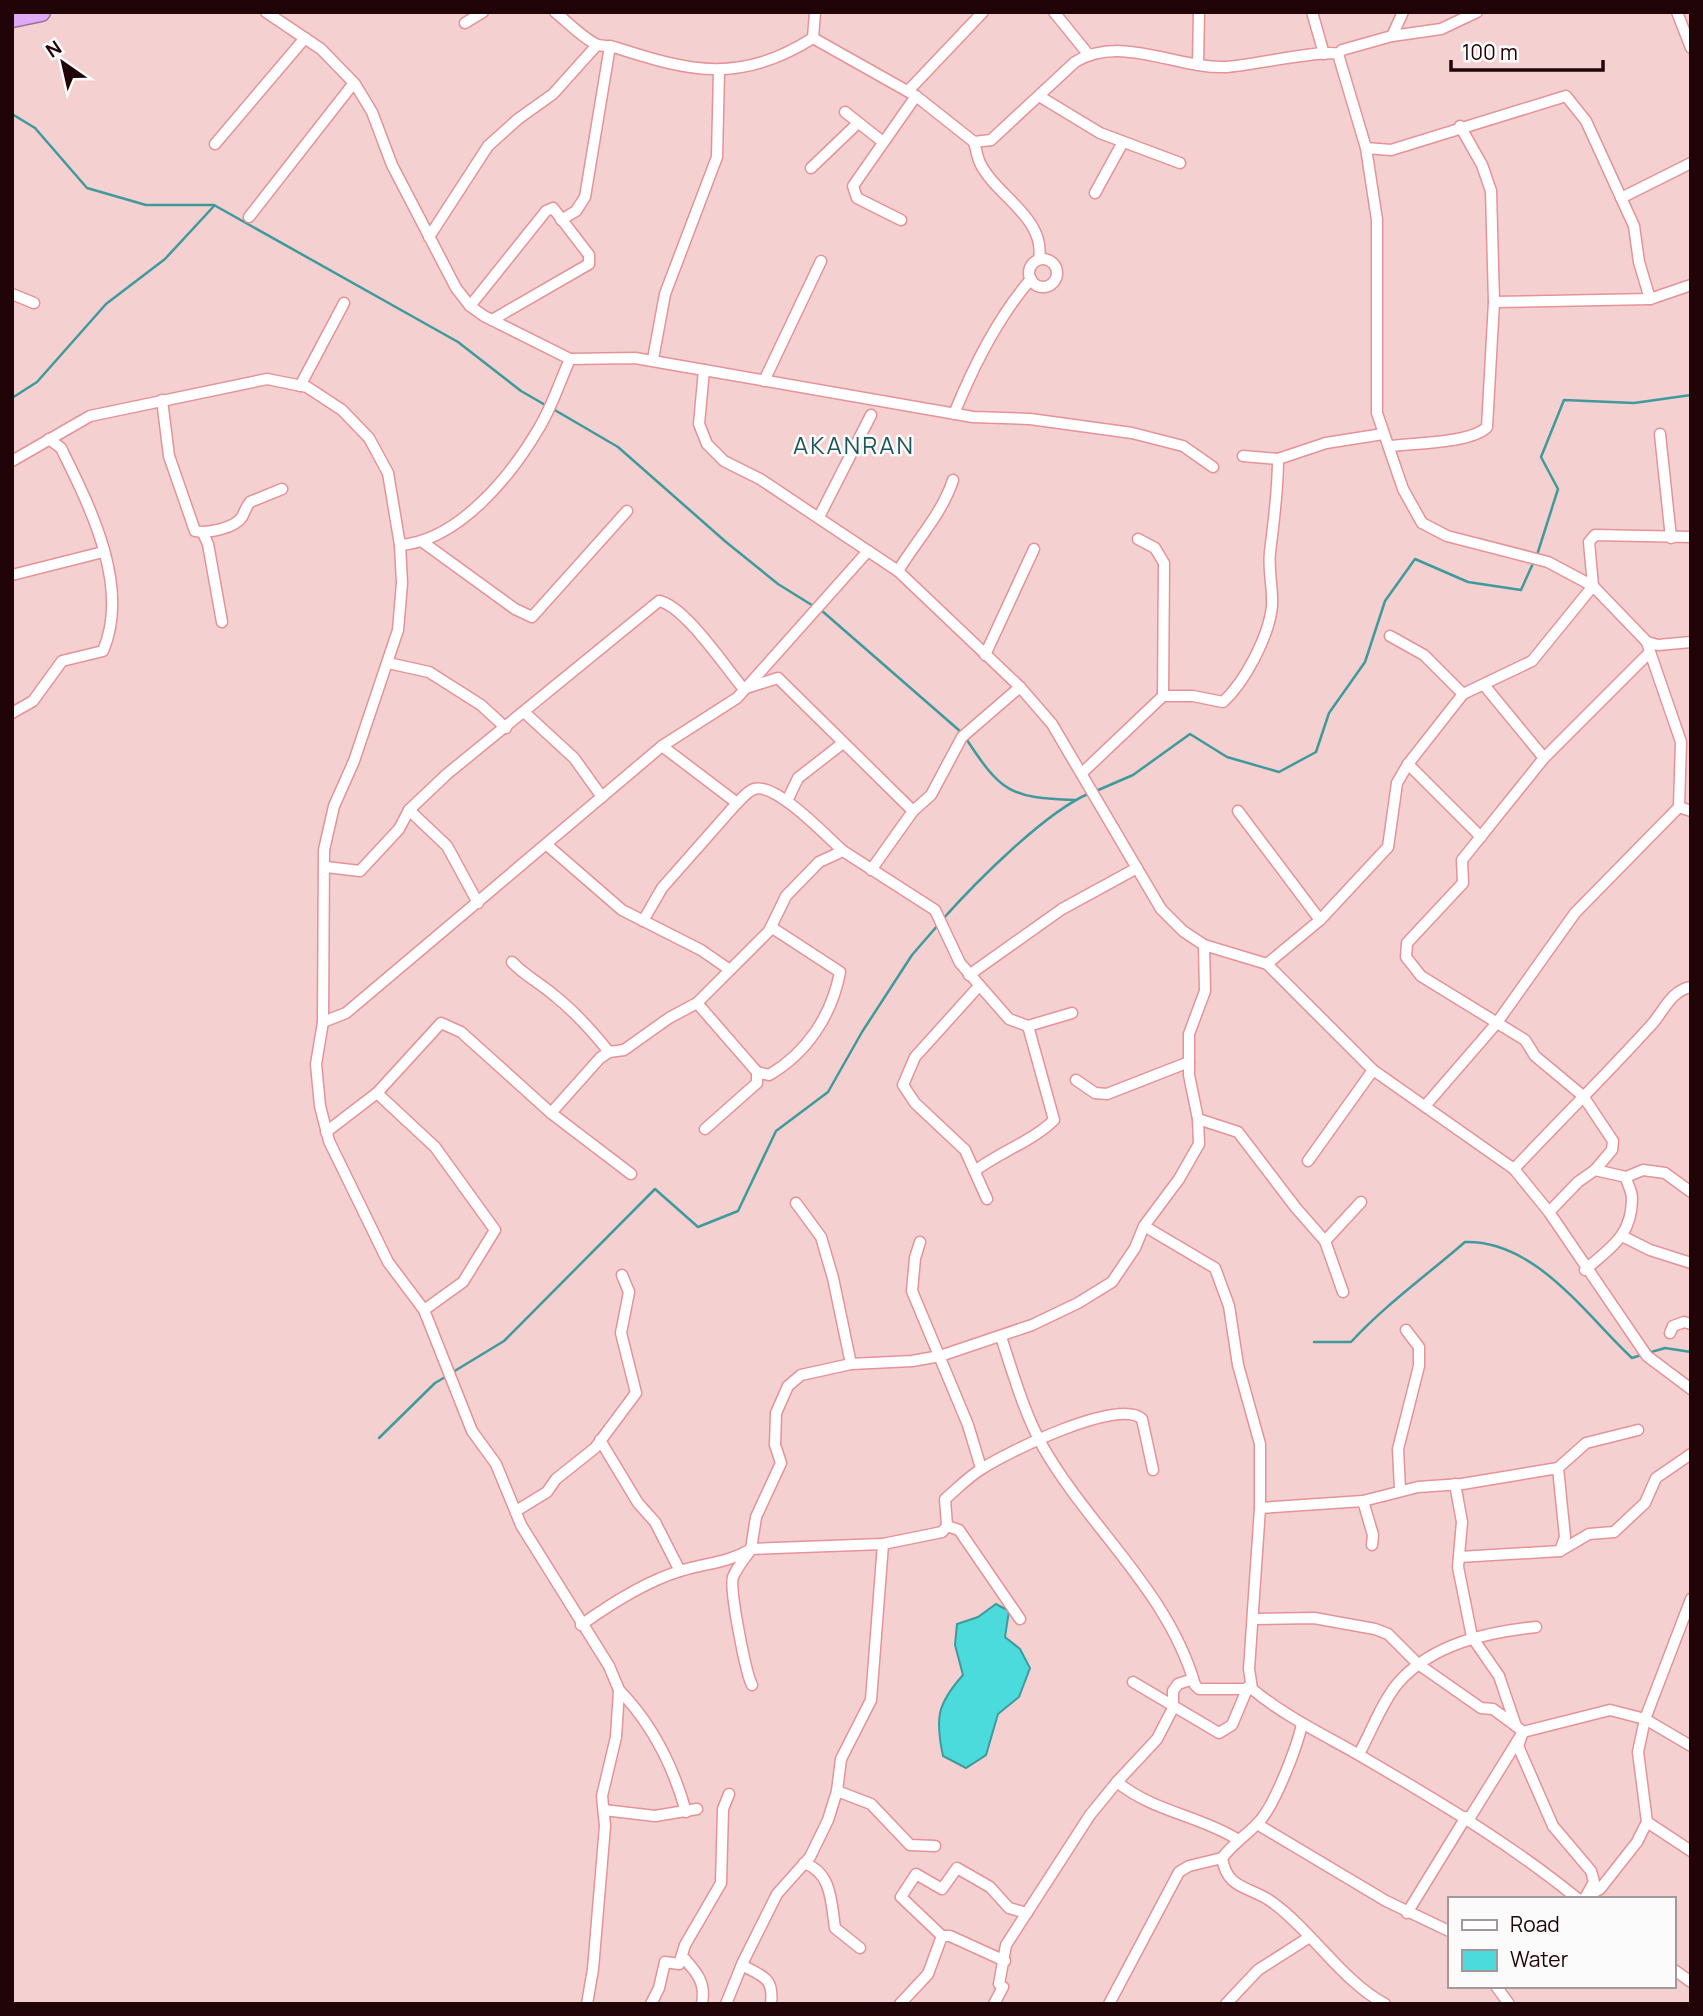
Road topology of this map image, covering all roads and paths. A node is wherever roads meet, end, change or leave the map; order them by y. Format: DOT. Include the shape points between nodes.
graph roads {
  1 [pos="41,12"];
  2 [pos="266,12"];
  3 [pos="483,12"];
  4 [pos="555,12"];
  5 [pos="816,12"];
  6 [pos="983,12"];
  7 [pos="1054,12"];
  8 [pos="1199,12"];
  9 [pos="1312,12"];
  10 [pos="1402,12"];
  11 [pos="1478,12"];
  12 [pos="1676,12"];
  13 [pos="12,18"];
  14 [pos="465,23"];
  15 [pos="1392,36"];
  16 [pos="305,38"];
  17 [pos="813,38"];
  18 [pos="597,45"];
  19 [pos="610,46"];
  20 [pos="1691,48"];
  21 [pos="1088,54"];
  22 [pos="1324,54"];
  23 [pos="1338,54"];
  24 [pos="1198,63"];
  25 [pos="719,71"];
  26 [pos="353,84"];
  27 [pos="912,93"];
  28 [pos="1039,96"];
  29 [pos="845,112"];
  30 [pos="858,123"];
  31 [pos="1460,126"];
  32 [pos="883,142"];
  33 [pos="974,142"];
  34 [pos="1123,142"];
  35 [pos="215,144"];
  36 [pos="1366,148"];
  37 [pos="1180,163"];
  38 [pos="1691,163"];
  39 [pos="811,168"];
  40 [pos="1095,193"];
  41 [pos="1621,198"];
  42 [pos="249,217"];
  43 [pos="561,220"];
  44 [pos="901,220"];
  45 [pos="429,237"];
  46 [pos="1039,259"];
  47 [pos="821,261"];
  48 [pos="1031,279"];
  49 [pos="1691,285"];
  50 [pos="12,294"];
  51 [pos="1650,299"];
  52 [pos="1494,302"];
  53 [pos="34,303"];
  54 [pos="344,303"];
  55 [pos="470,306"];
  56 [pos="492,320"];
  57 [pos="570,359"];
  58 [pos="653,359"];
  59 [pos="704,370"];
  60 [pos="764,381"];
  61 [pos="300,386"];
  62 [pos="162,400"];
  63 [pos="954,414"];
  64 [pos="871,415"];
  65 [pos="1383,434"];
  66 [pos="1660,434"];
  67 [pos="50,439"];
  68 [pos="1391,446"];
  69 [pos="1243,456"];
  70 [pos="1278,459"];
  71 [pos="12,461"];
  72 [pos="1213,467"];
  73 [pos="953,481"];
  74 [pos="282,489"];
  75 [pos="627,511"];
  76 [pos="819,517"];
  77 [pos="203,533"];
  78 [pos="1691,537"];
  79 [pos="1671,538"];
  80 [pos="1138,540"];
  81 [pos="424,543"];
  82 [pos="400,545"];
  83 [pos="1034,549"];
  84 [pos="868,551"];
  85 [pos="103,552"];
  86 [pos="898,571"];
  87 [pos="12,575"];
  88 [pos="1593,586"];
  89 [pos="222,622"];
  90 [pos="1390,636"];
  91 [pos="1691,642"];
  92 [pos="1648,647"];
  93 [pos="985,655"];
  94 [pos="388,663"];
  95 [pos="1484,685"];
  96 [pos="1020,687"];
  97 [pos="743,688"];
  98 [pos="1463,694"];
  99 [pos="1163,696"];
  100 [pos="524,712"];
  101 [pos="12,713"];
  102 [pos="506,728"];
  103 [pos="843,743"];
  104 [pos="1686,744"];
  105 [pos="662,746"];
  106 [pos="1544,758"];
  107 [pos="1408,764"];
  108 [pos="1082,773"];
  109 [pos="602,797"];
  110 [pos="787,801"];
  111 [pos="737,803"];
  112 [pos="1679,807"];
  113 [pos="410,810"];
  114 [pos="913,811"];
  115 [pos="1238,811"];
  116 [pos="1691,811"];
  117 [pos="1481,836"];
  118 [pos="547,845"];
  119 [pos="843,851"];
  120 [pos="326,867"];
  121 [pos="1137,868"];
  122 [pos="871,870"];
  123 [pos="478,902"];
  124 [pos="1320,920"];
  125 [pos="643,921"];
  126 [pos="771,927"];
  127 [pos="1204,945"];
  128 [pos="512,962"];
  129 [pos="1267,964"];
  130 [pos="730,970"];
  131 [pos="969,975"];
  132 [pos="979,986"];
  133 [pos="1691,987"];
  134 [pos="698,1003"];
  135 [pos="1072,1013"];
  136 [pos="323,1023"];
  137 [pos="1496,1024"];
  138 [pos="1028,1026"];
  139 [pos="609,1052"];
  140 [pos="1189,1062"];
  141 [pos="1373,1070"];
  142 [pos="757,1072"];
  143 [pos="1076,1080"];
  144 [pos="377,1093"];
  145 [pos="1583,1096"];
  146 [pos="1425,1106"];
  147 [pos="551,1113"];
  148 [pos="1198,1119"];
  149 [pos="705,1129"];
  150 [pos="327,1132"];
  151 [pos="1308,1161"];
  152 [pos="1514,1169"];
  153 [pos="976,1170"];
  154 [pos="1595,1170"];
  155 [pos="631,1174"];
  156 [pos="1626,1177"];
  157 [pos="1691,1192"];
  158 [pos="987,1199"];
  159 [pos="1361,1202"];
  160 [pos="796,1203"];
  161 [pos="1549,1212"];
  162 [pos="1144,1226"];
  163 [pos="1622,1236"];
  164 [pos="1325,1241"];
  165 [pos="920,1242"];
  166 [pos="1691,1263"];
  167 [pos="1585,1270"];
  168 [pos="622,1275"];
  169 [pos="1343,1292"];
  170 [pos="424,1310"];
  171 [pos="1691,1324"];
  172 [pos="1406,1330"];
  173 [pos="1670,1333"];
  174 [pos="1001,1337"];
  175 [pos="940,1356"];
  176 [pos="851,1364"];
  177 [pos="1691,1389"];
  178 [pos="1638,1430"];
  179 [pos="1039,1438"];
  180 [pos="600,1440"];
  181 [pos="1691,1454"];
  182 [pos="981,1468"];
  183 [pos="1559,1468"];
  184 [pos="1153,1470"];
  185 [pos="1455,1484"];
  186 [pos="1400,1490"];
  187 [pos="1363,1500"];
  188 [pos="1260,1508"];
  189 [pos="516,1511"];
  190 [pos="947,1526"];
  191 [pos="883,1544"];
  192 [pos="1372,1545"];
  193 [pos="751,1549"];
  194 [pos="1560,1551"];
  195 [pos="1459,1557"];
  196 [pos="680,1571"];
  197 [pos="1691,1600"];
  198 [pos="1020,1619"];
  199 [pos="1253,1619"];
  200 [pos="581,1625"];
  201 [pos="1536,1627"];
  202 [pos="1472,1637"];
  203 [pos="1418,1664"];
  204 [pos="1193,1679"];
  205 [pos="1133,1682"];
  206 [pos="752,1685"];
  207 [pos="1250,1688"];
  208 [pos="619,1690"];
  209 [pos="1173,1708"];
  210 [pos="1645,1719"];
  211 [pos="1301,1724"];
  212 [pos="1519,1729"];
  213 [pos="1691,1746"];
  214 [pos="1359,1754"];
  215 [pos="1117,1782"];
  216 [pos="837,1791"];
  217 [pos="729,1794"];
  218 [pos="604,1810"];
  219 [pos="1467,1818"];
  220 [pos="1647,1822"];
  221 [pos="1257,1825"];
  222 [pos="1237,1839"];
  223 [pos="935,1846"];
  224 [pos="1691,1851"];
  225 [pos="1222,1858"];
  226 [pos="804,1863"];
  227 [pos="1591,1871"];
  228 [pos="1612,1875"];
  229 [pos="1581,1897"];
  230 [pos="1583,1897"];
  231 [pos="1584,1897"];
  232 [pos="1027,1913"];
  233 [pos="1407,1913"];
  234 [pos="1448,1931"];
  235 [pos="942,1936"];
  236 [pos="1308,1938"];
  237 [pos="860,1948"];
  238 [pos="683,1958"];
  239 [pos="1005,1961"];
  240 [pos="741,1965"];
  241 [pos="1675,1970"];
  242 [pos="1691,1982"];
  243 [pos="1498,1988"];
  244 [pos="587,2004"];
  245 [pos="651,2004"];
  246 [pos="702,2004"];
  247 [pos="726,2004"];
  248 [pos="771,2004"];
  249 [pos="900,2004"];
  250 [pos="994,2004"];
  251 [pos="1109,2004"];
  252 [pos="1226,2004"];
  253 [pos="1385,2004"];
  254 [pos="1510,2004"];
  1 -- 13 [label="highway"];
  2 -- 16 [label="street"];
  3 -- 14 [label="street"];
  4 -- 18 [label="street"];
  5 -- 17 [label="street"];
  6 -- 27 [label="street"];
  7 -- 21 [label="street"];
  8 -- 24 [label="street"];
  9 -- 22 [label="street"];
  10 -- 15 [label="street"];
  11 -- 15 [label="street" via="1441,29"];
  12 -- 20 [label="street"];
  15 -- 23 [label="street"];
  16 -- 26 [label="street"];
  16 -- 35 [label="street"];
  17 -- 25 [label="street" via="792,52"];
  17 -- 27 [label="street"];
  18 -- 19 [label="street"];
  18 -- 45 [label="street" via="553,94 488,146"];
  19 -- 25 [label="street" via="656,63"];
  19 -- 43 [label="street" via="585,197 576,211"];
  21 -- 24 [label="street" via="1124,52"];
  21 -- 28 [label="street"];
  22 -- 23 [label="street"];
  22 -- 24 [label="street" via="1224,67"];
  23 -- 36 [label="street"];
  25 -- 58 [label="street" via="717,157 665,294"];
  26 -- 42 [label="street"];
  26 -- 45 [label="street" via="372,112 391,165"];
  27 -- 32 [label="street"];
  27 -- 33 [label="street"];
  28 -- 33 [label="street" via="991,140"];
  28 -- 34 [label="street"];
  29 -- 30 [label="street"];
  30 -- 32 [label="street"];
  30 -- 39 [label="street"];
  31 -- 36 [label="street" via="1391,150"];
  31 -- 41 [label="street" via="1566,96 1586,121"];
  31 -- 52 [label="street" via="1492,191"];
  32 -- 44 [label="street" via="854,192 857,198"];
  33 -- 46 [label="street" via="980,163 1040,240"];
  34 -- 37 [label="street"];
  34 -- 40 [label="street"];
  36 -- 65 [label="street" via="1377,220 1375,392"];
  38 -- 41 [label="street"];
  41 -- 51 [label="street" via="1634,226"];
  43 -- 55 [label="street" via="553,208 546,211"];
  43 -- 56 [label="street" via="589,255 589,264"];
  45 -- 55 [label="street"];
  46 -- 48 [label="street" via="1032,264"];
  46 -- 48 [label="street" via="1054,263 1056,278 1044,287"];
  47 -- 60 [label="street"];
  48 -- 63 [label="street" via="982,355"];
  49 -- 51 [label="street"];
  50 -- 53 [label="street"];
  51 -- 52 [label="street"];
  52 -- 68 [label="street" via="1488,427 1468,437"];
  54 -- 61 [label="street"];
  55 -- 56 [label="street"];
  56 -- 57 [label="street"];
  57 -- 58 [label="street"];
  57 -- 81 [label="street" via="540,428 498,484 466,517"];
  58 -- 59 [label="street"];
  59 -- 60 [label="street"];
  59 -- 76 [label="street" via="699,424 707,444 724,461"];
  60 -- 63 [label="street"];
  61 -- 62 [label="street" via="267,379"];
  61 -- 82 [label="street" via="342,410 369,438 388,474"];
  62 -- 67 [label="street" via="90,416"];
  62 -- 77 [label="street" via="176,483 190,524"];
  63 -- 72 [label="street" via="1132,433 1183,446"];
  64 -- 76 [label="street"];
  65 -- 68 [label="street"];
  65 -- 70 [label="street" via="1326,443"];
  66 -- 79 [label="street"];
  67 -- 71 [label="street"];
  67 -- 85 [label="street" via="61,447 90,508"];
  68 -- 88 [label="street" via="1403,489 1422,523 1447,536 1542,560"];
  69 -- 70 [label="street"];
  70 -- 99 [label="street" via="1270,554 1272,608 1255,657 1237,689 1223,702"];
  73 -- 86 [label="street" via="946,500"];
  74 -- 77 [label="street" via="250,502 232,524"];
  75 -- 81 [label="street" via="532,617"];
  76 -- 84 [label="street"];
  77 -- 89 [label="street"];
  78 -- 79 [label="street"];
  79 -- 88 [label="street" via="1595,535 1589,542"];
  80 -- 99 [label="street" via="1155,548 1164,563"];
  81 -- 82 [label="street"];
  82 -- 94 [label="street" via="399,618"];
  83 -- 93 [label="street"];
  84 -- 86 [label="street"];
  84 -- 97 [label="street"];
  85 -- 87 [label="street"];
  85 -- 101 [label="street" via="113,598 103,651 62,661 33,701"];
  86 -- 93 [label="street"];
  88 -- 92 [label="street"];
  88 -- 95 [label="street" via="1532,661"];
  90 -- 98 [label="street" via="1424,655"];
  91 -- 92 [label="street"];
  92 -- 104 [label="street"];
  92 -- 106 [label="street"];
  93 -- 96 [label="street"];
  94 -- 102 [label="street" via="429,672 481,705"];
  94 -- 120 [label="street" via="334,806 324,850"];
  95 -- 98 [label="street"];
  95 -- 106 [label="street"];
  96 -- 108 [label="street" via="1052,724"];
  96 -- 114 [label="street" via="962,737 931,795"];
  97 -- 100 [label="street" via="688,622 667,602 659,601"];
  97 -- 103 [label="street" via="778,678"];
  97 -- 105 [label="street" via="737,698"];
  98 -- 107 [label="street"];
  99 -- 108 [label="street"];
  100 -- 102 [label="street"];
  100 -- 109 [label="street" via="574,758"];
  102 -- 113 [label="street"];
  103 -- 110 [label="street" via="798,778"];
  103 -- 114 [label="street"];
  104 -- 112 [label="street"];
  105 -- 109 [label="street"];
  105 -- 111 [label="street"];
  106 -- 117 [label="street"];
  107 -- 117 [label="street"];
  107 -- 124 [label="street" via="1397,783 1388,847"];
  108 -- 121 [label="street"];
  109 -- 118 [label="street"];
  110 -- 111 [label="street" via="765,789 753,789"];
  110 -- 119 [label="street"];
  111 -- 125 [label="street" via="662,888"];
  112 -- 116 [label="street"];
  112 -- 137 [label="street" via="1575,913"];
  113 -- 120 [label="street" via="399,829 360,871"];
  113 -- 123 [label="street" via="447,846"];
  114 -- 122 [label="street"];
  115 -- 124 [label="street"];
  117 -- 137 [label="street" via="1462,860 1463,883 1408,943 1406,957 1421,976"];
  118 -- 123 [label="street"];
  118 -- 125 [label="street" via="622,910"];
  119 -- 122 [label="street"];
  119 -- 126 [label="street" via="820,862 786,896"];
  120 -- 136 [label="street"];
  121 -- 127 [label="street" via="1161,909"];
  121 -- 131 [label="street" via="1062,909"];
  122 -- 131 [label="street" via="934,910"];
  123 -- 136 [label="street" via="346,1013"];
  124 -- 129 [label="street"];
  125 -- 130 [label="street"];
  126 -- 130 [label="street"];
  126 -- 142 [label="street" via="839,972 831,1010 820,1026 785,1066 769,1075"];
  127 -- 129 [label="street"];
  127 -- 140 [label="street" via="1205,991 1189,1034"];
  128 -- 139 [label="street" via="556,996"];
  129 -- 141 [label="street"];
  130 -- 134 [label="street"];
  131 -- 132 [label="street"];
  132 -- 138 [label="street" via="1009,1019"];
  132 -- 153 [label="street" via="915,1057 903,1085 915,1103 965,1150"];
  133 -- 145 [label="street" via="1672,997"];
  134 -- 139 [label="street" via="624,1050"];
  134 -- 142 [label="street"];
  135 -- 138 [label="street"];
  136 -- 150 [label="street" via="316,1064"];
  137 -- 145 [label="street" via="1525,1040 1535,1056"];
  137 -- 146 [label="street"];
  138 -- 153 [label="street" via="1054,1120"];
  139 -- 147 [label="street"];
  140 -- 143 [label="street" via="1107,1094 1095,1093"];
  140 -- 148 [label="street"];
  141 -- 146 [label="street"];
  141 -- 151 [label="street"];
  142 -- 149 [label="street" via="757,1083"];
  144 -- 147 [label="street" via="441,1023 461,1032"];
  144 -- 150 [label="street"];
  144 -- 170 [label="street" via="435,1147 495,1230 463,1282"];
  145 -- 152 [label="street"];
  145 -- 154 [label="street" via="1613,1141 1612,1150"];
  146 -- 152 [label="street"];
  147 -- 155 [label="street"];
  148 -- 162 [label="street" via="1199,1144"];
  148 -- 164 [label="street" via="1238,1132"];
  150 -- 170 [label="street" via="388,1262"];
  152 -- 161 [label="street"];
  153 -- 158 [label="street"];
  154 -- 156 [label="street"];
  154 -- 161 [label="street"];
  156 -- 157 [label="street" via="1643,1170 1665,1173"];
  156 -- 163 [label="street" via="1633,1196 1629,1226"];
  159 -- 164 [label="street"];
  160 -- 176 [label="street" via="821,1237"];
  161 -- 167 [label="street"];
  162 -- 174 [label="street" via="1112,1282 1078,1303"];
  162 -- 188 [label="street" via="1215,1268 1229,1306 1238,1365 1259,1444"];
  163 -- 166 [label="street"];
  163 -- 167 [label="street"];
  164 -- 169 [label="street"];
  165 -- 175 [label="street" via="912,1291"];
  167 -- 177 [label="street" via="1644,1352"];
  168 -- 180 [label="street" via="629,1292 621,1333 637,1389"];
  170 -- 189 [label="street" via="472,1431 496,1464"];
  171 -- 173 [label="street" via="1673,1326"];
  172 -- 186 [label="street" via="1419,1347 1419,1366 1398,1449"];
  174 -- 175 [label="street"];
  174 -- 179 [label="street"];
  175 -- 176 [label="street"];
  175 -- 182 [label="street"];
  176 -- 193 [label="street" via="801,1375 783,1395 776,1413 775,1444 781,1463 756,1517"];
  178 -- 183 [label="street" via="1586,1443"];
  179 -- 182 [label="street"];
  179 -- 184 [label="street" via="1112,1415 1135,1414 1143,1419"];
  179 -- 204 [label="street" via="1147,1586"];
  180 -- 189 [label="street" via="547,1492"];
  180 -- 196 [label="street" via="638,1503 655,1522"];
  181 -- 194 [label="street" via="1656,1478 1645,1503 1614,1532 1589,1534"];
  182 -- 190 [label="street" via="945,1499"];
  183 -- 185 [label="street"];
  183 -- 194 [label="street" via="1566,1537"];
  185 -- 186 [label="street"];
  185 -- 195 [label="street" via="1462,1522"];
  186 -- 187 [label="street"];
  187 -- 188 [label="street"];
  187 -- 192 [label="street"];
  188 -- 199 [label="street"];
  189 -- 200 [label="street"];
  190 -- 191 [label="street" via="942,1532"];
  190 -- 198 [label="street" via="958,1530"];
  191 -- 193 [label="street"];
  191 -- 216 [label="street" via="871,1700 841,1759"];
  193 -- 196 [label="street" via="735,1559"];
  193 -- 206 [label="street" via="733,1578 735,1615"];
  194 -- 195 [label="street"];
  195 -- 202 [label="street"];
  196 -- 200 [label="street" via="643,1586"];
  197 -- 210 [label="street"];
  199 -- 203 [label="street" via="1314,1618 1375,1629 1388,1634"];
  199 -- 207 [label="street"];
  200 -- 208 [label="street"];
  201 -- 202 [label="street"];
  202 -- 203 [label="street"];
  202 -- 212 [label="street" via="1499,1676"];
  203 -- 212 [label="street"];
  203 -- 214 [label="street" via="1396,1685"];
  204 -- 207 [label="street" via="1199,1689"];
  204 -- 209 [label="street" via="1178,1684"];
  205 -- 209 [label="street"];
  207 -- 209 [label="street" via="1226,1732 1219,1733"];
  207 -- 211 [label="street"];
  208 -- 218 [label="street" via="616,1737 602,1796"];
  208 -- 218 [label="street" via="638,1709 670,1759 692,1811 655,1816"];
  209 -- 215 [label="street" via="1157,1739"];
  210 -- 212 [label="street" via="1610,1710"];
  210 -- 213 [label="street"];
  210 -- 220 [label="street" via="1639,1752"];
  211 -- 214 [label="street"];
  211 -- 221 [label="street" via="1296,1750"];
  212 -- 219 [label="street"];
  212 -- 227 [label="street" via="1518,1745 1553,1826"];
  214 -- 219 [label="street"];
  215 -- 222 [label="street" via="1154,1806"];
  215 -- 232 [label="street" via="1090,1815"];
  216 -- 223 [label="street" via="871,1804 910,1845"];
  216 -- 226 [label="street" via="828,1820"];
  217 -- 238 [label="street" via="723,1809 721,1882 685,1945"];
  218 -- 244 [label="street"];
  219 -- 229 [label="street"];
  219 -- 233 [label="street"];
  220 -- 224 [label="street"];
  220 -- 228 [label="street"];
  221 -- 222 [label="street"];
  221 -- 233 [label="street"];
  222 -- 225 [label="street"];
  225 -- 236 [label="street" via="1232,1881 1272,1902"];
  225 -- 251 [label="street" via="1179,1872"];
  226 -- 237 [label="street" via="818,1868 829,1886 835,1928"];
  226 -- 240 [label="street" via="777,1894"];
  227 -- 228 [label="street"];
  227 -- 230 [label="street" via="1594,1882"];
  228 -- 231 [label="street" via="1600,1889"];
  232 -- 235 [label="street" via="1009,1908 990,1886 957,1868 942,1889 916,1874 901,1897"];
  232 -- 239 [label="street" via="1006,1945"];
  233 -- 234 [label="street"];
  235 -- 239 [label="street"];
  235 -- 249 [label="street" via="928,1974"];
  236 -- 252 [label="street" via="1258,1970"];
  236 -- 253 [label="street"];
  238 -- 245 [label="street" via="679,1964 665,1962"];
  238 -- 246 [label="street" via="701,1976"];
  239 -- 250 [label="street" via="999,1984 1003,1987"];
  240 -- 247 [label="street"];
  240 -- 248 [label="street" via="767,1979 773,1987"];
  241 -- 242 [label="street"];
  243 -- 254 [label="street"];
}
